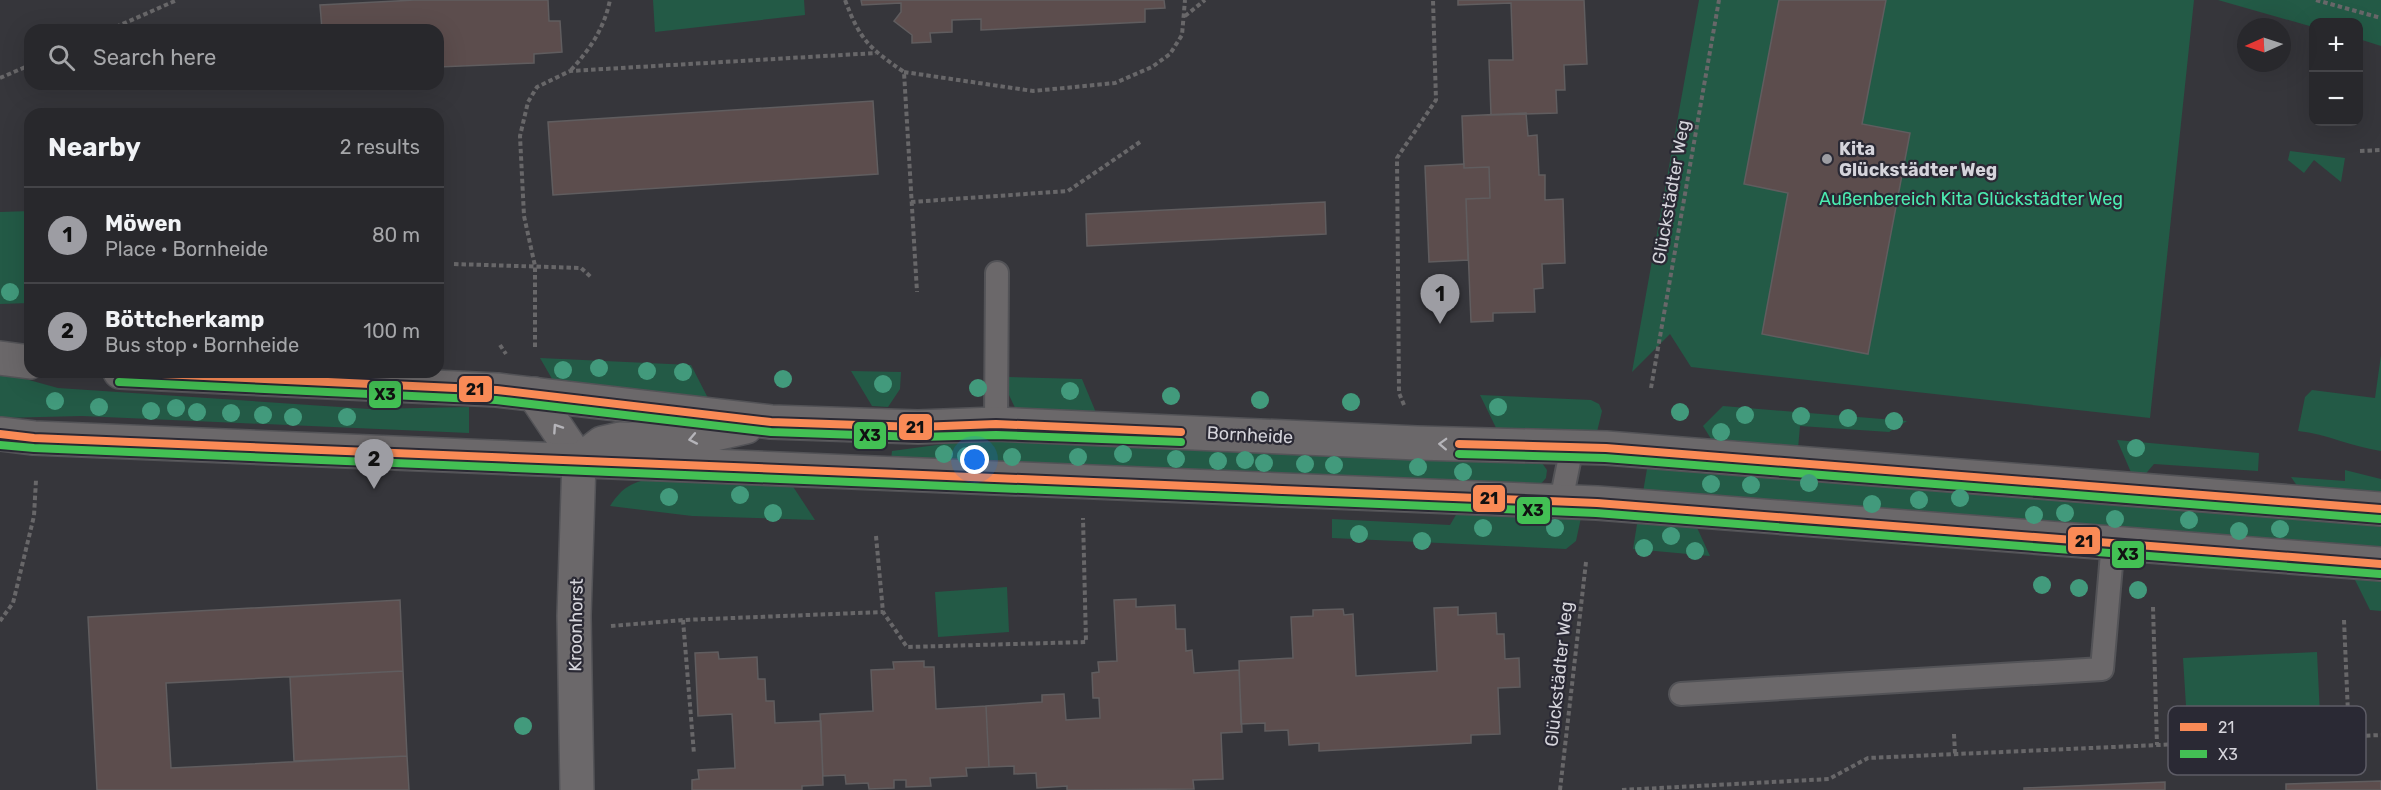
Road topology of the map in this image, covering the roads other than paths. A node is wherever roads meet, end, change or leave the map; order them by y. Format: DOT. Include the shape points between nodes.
graph roads {
  1 [pos="997,273"];
  2 [pos="0,358"];
  3 [pos="24,361"];
  4 [pos="228,378"];
  5 [pos="534,394"];
  6 [pos="771,422"];
  7 [pos="996,424"];
  8 [pos="0,434"];
  9 [pos="1572,447"];
  10 [pos="579,461"];
  11 [pos="1561,501"];
  12 [pos="2381,509"];
  13 [pos="2113,542"];
  14 [pos="2381,564"];
  15 [pos="1681,694"];
  16 [pos="577,790"];
  1 -- 7 [label="lane"];
  2 -- 3 [label="street"];
  4 -- 5 [label="street, Bornheide" via="441,386"];
  5 -- 6 [label="street, Bornheide"];
  10 -- 5 [label="street, one-way"];
  6 -- 7 [label="street, Bornheide" via="918,427"];
  6 -- 10 [label="street, one-way" via="685,441 620,439 602,443"];
  9 -- 7 [label="street, Bornheide, one-way"];
  8 -- 10 [label="street"];
  9 -- 11 [label="lane"];
  9 -- 12 [label="street, Bornheide"];
  10 -- 11 [label="street"];
  10 -- 16 [label="street, Kroonhorst" via="574,629"];
  11 -- 13 [label="street"];
  13 -- 14 [label="street"];
  13 -- 15 [label="lane" via="2102,669"];
}
